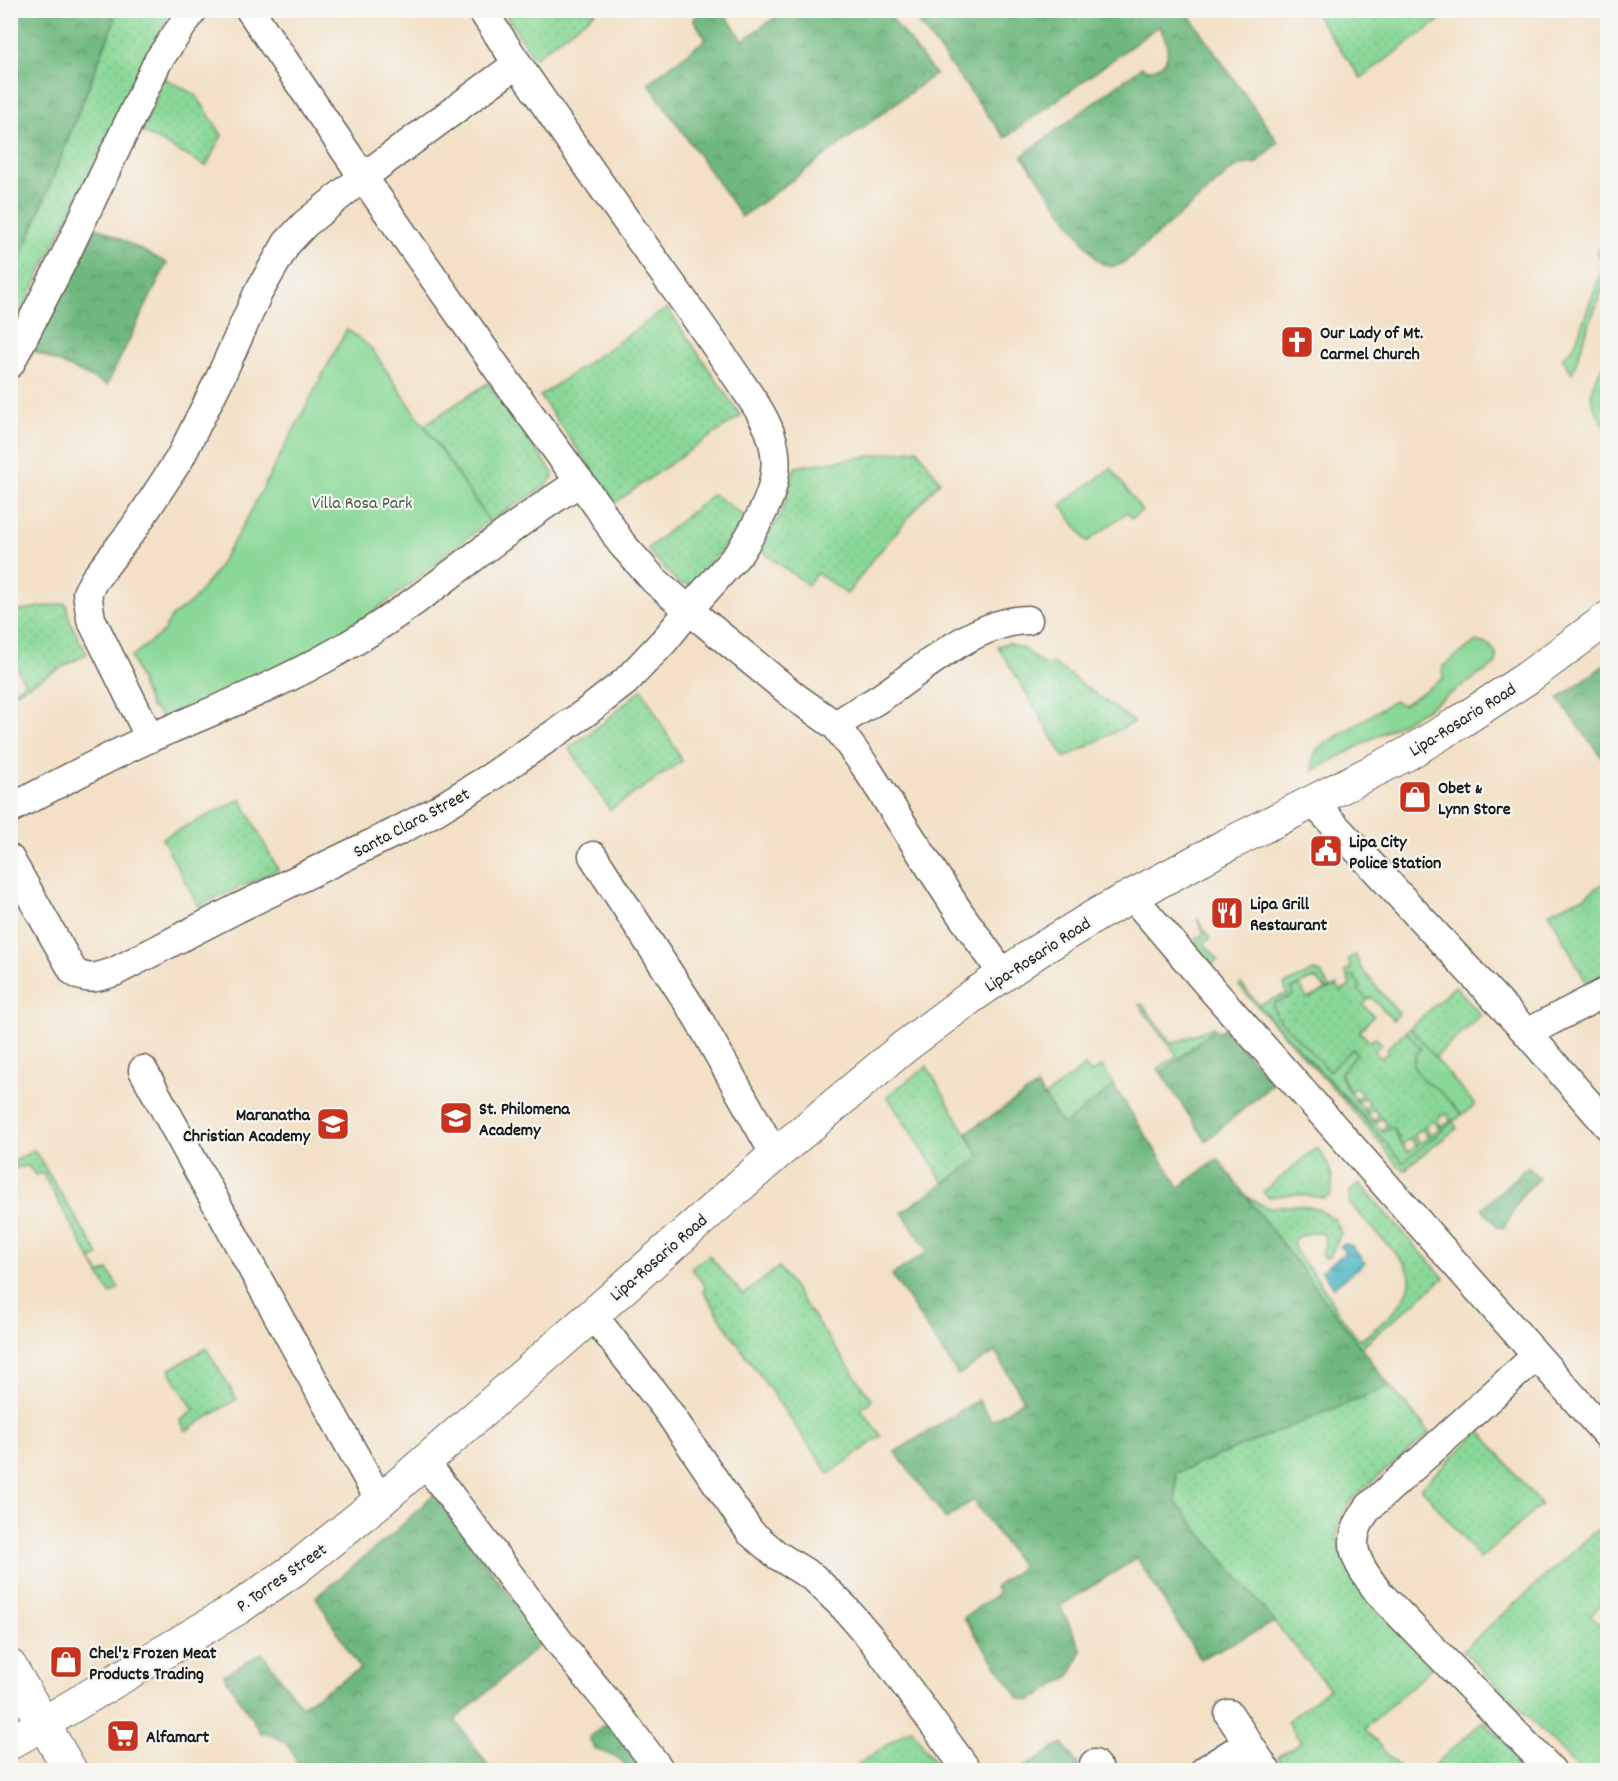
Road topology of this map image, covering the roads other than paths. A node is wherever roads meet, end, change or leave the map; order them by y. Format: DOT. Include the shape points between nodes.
graph roads {
  1 [pos="193,10"];
  2 [pos="250,10"];
  3 [pos="482,10"];
  4 [pos="517,64"];
  5 [pos="363,177"];
  6 [pos="10,364"];
  7 [pos="580,482"];
  8 [pos="689,610"];
  9 [pos="1608,618"];
  10 [pos="1028,620"];
  11 [pos="836,726"];
  12 [pos="150,738"];
  13 [pos="1313,802"];
  14 [pos="10,809"];
  15 [pos="593,856"];
  16 [pos="10,860"];
  17 [pos="1132,896"];
  18 [pos="1003,974"];
  19 [pos="1608,991"];
  20 [pos="1527,1033"];
  21 [pos="143,1070"];
  22 [pos="1608,1126"];
  23 [pos="775,1155"];
  24 [pos="592,1314"];
  25 [pos="1536,1356"];
  26 [pos="524,1373"];
  27 [pos="1608,1436"];
  28 [pos="425,1462"];
  29 [pos="380,1502"];
  30 [pos="10,1666"];
  31 [pos="1228,1714"];
  32 [pos="43,1723"];
  33 [pos="10,1743"];
  34 [pos="1248,1743"];
  35 [pos="70,1770"];
  36 [pos="660,1770"];
  37 [pos="967,1770"];
  38 [pos="1204,1770"];
  39 [pos="1266,1770"];
  40 [pos="1551,1770"];
  1 -- 6 [label="street" via="158,61"];
  2 -- 5 [label="street"];
  3 -- 4 [label="street, Santa Clara Street"];
  4 -- 5 [label="street"];
  4 -- 8 [label="street, Santa Clara Street" via="720,352 768,427 774,445 772,490 753,531 740,552"];
  5 -- 7 [label="street"];
  5 -- 12 [label="street" via="287,243 258,293 180,458 87,593 91,619"];
  7 -- 8 [label="street" via="636,561"];
  7 -- 12 [label="street" via="339,651"];
  8 -- 11 [label="street"];
  8 -- 16 [label="street, Santa Clara Street" via="643,665 608,695 457,799 132,963 94,978 73,971"];
  9 -- 13 [label="main road, Lipa-Rosario Road" via="1505,694 1405,754"];
  10 -- 11 [label="street" via="1004,622 972,636"];
  11 -- 18 [label="street"];
  12 -- 14 [label="street"];
  13 -- 17 [label="main road, Lipa-Rosario Road"];
  13 -- 20 [label="street"];
  15 -- 23 [label="street" via="698,1018"];
  17 -- 18 [label="main road, Lipa-Rosario Road"];
  17 -- 25 [label="street"];
  18 -- 23 [label="main road, Lipa-Rosario Road" via="904,1047"];
  19 -- 20 [label="street"];
  20 -- 22 [label="street"];
  21 -- 29 [label="street"];
  23 -- 24 [label="main road, Lipa-Rosario Road"];
  24 -- 26 [label="main road, Lipa-Rosario Road"];
  24 -- 37 [label="street" via="667,1410 750,1532 814,1578 844,1607"];
  25 -- 27 [label="street"];
  25 -- 40 [label="street" via="1369,1507 1358,1521 1353,1537 1355,1555 1378,1592"];
  26 -- 28 [label="main road, P. Torres Street"];
  28 -- 29 [label="main road, P. Torres Street"];
  28 -- 36 [label="street"];
  29 -- 32 [label="main road, P. Torres Street" via="302,1564 238,1608"];
  30 -- 32 [label="main road"];
  31 -- 34 [label="street"];
  32 -- 33 [label="main road, P. Torres Street"];
  32 -- 35 [label="main road"];
  34 -- 38 [label="street"];
  34 -- 39 [label="street"];
}
